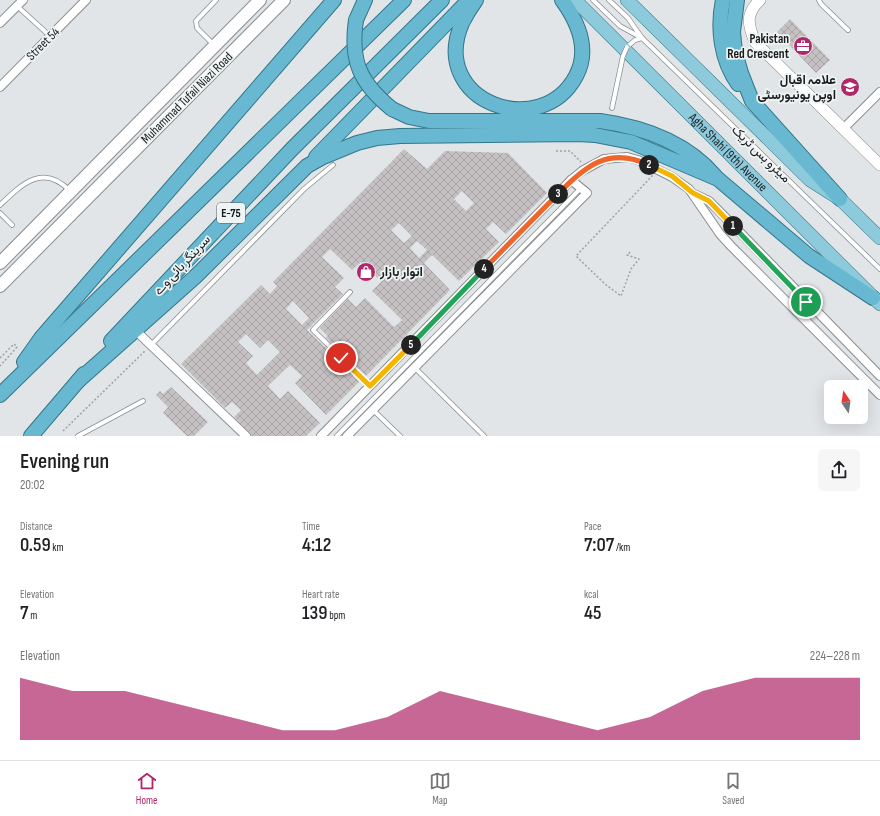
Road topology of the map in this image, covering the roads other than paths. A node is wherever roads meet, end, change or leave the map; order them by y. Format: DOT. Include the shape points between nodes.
graph roads {
  1 [pos="86,0"];
  2 [pos="216,0"];
  3 [pos="260,0"];
  4 [pos="284,0"];
  5 [pos="334,0"];
  6 [pos="365,0"];
  7 [pos="394,0"];
  8 [pos="404,0"];
  9 [pos="442,0"];
  10 [pos="470,0"];
  11 [pos="476,0"];
  12 [pos="562,0"];
  13 [pos="609,0"];
  14 [pos="627,0"];
  15 [pos="723,0"];
  16 [pos="737,0"];
  17 [pos="760,0"];
  18 [pos="819,0"];
  19 [pos="20,3"];
  20 [pos="584,3"];
  21 [pos="0,23"];
  22 [pos="848,30"];
  23 [pos="371,34"];
  24 [pos="50,36"];
  25 [pos="642,38"];
  26 [pos="215,46"];
  27 [pos="0,87"];
  28 [pos="880,93"];
  29 [pos="752,101"];
  30 [pos="612,108"];
  31 [pos="844,128"];
  32 [pos="121,141"];
  33 [pos="133,152"];
  34 [pos="333,165"];
  35 [pos="880,165"];
  36 [pos="307,166"];
  37 [pos="718,179"];
  38 [pos="572,180"];
  39 [pos="580,190"];
  40 [pos="70,192"];
  41 [pos="693,193"];
  42 [pos="840,199"];
  43 [pos="0,205"];
  44 [pos="0,213"];
  45 [pos="12,225"];
  46 [pos="880,238"];
  47 [pos="0,263"];
  48 [pos="880,269"];
  49 [pos="0,286"];
  50 [pos="350,292"];
  51 [pos="877,301"];
  52 [pos="135,330"];
  53 [pos="152,344"];
  54 [pos="415,368"];
  55 [pos="880,376"];
  56 [pos="78,381"];
  57 [pos="370,386"];
  58 [pos="0,395"];
  59 [pos="880,395"];
  60 [pos="143,401"];
  61 [pos="373,410"];
  62 [pos="31,436"];
  63 [pos="78,436"];
  64 [pos="246,436"];
  65 [pos="322,436"];
  66 [pos="336,436"];
  67 [pos="347,436"];
  68 [pos="400,436"];
  69 [pos="484,436"];
  1 -- 24 [label="street, Street 54"];
  2 -- 26 [label="lane" via="196,21 197,28"];
  3 -- 26 [label="main road"];
  4 -- 33 [label="main road, Muhammad Tufail Niazi Road"];
  5 -- 58 [label="highway" via="41,338"];
  6 -- 37 [label="highway, bridge" via="356,20 353,39 356,61 363,79 375,96 392,110 429,121 600,121 621,124 661,137 693,155"];
  7 -- 23 [label="highway"];
  8 -- 23 [label="highway, E-75"];
  9 -- 56 [label="highway, سرینگر ہائی وے / E-75" via="286,155 126,324"];
  10 -- 36 [label="highway"];
  11 -- 12 [label="highway" via="462,24 457,41 457,59 461,76 470,89 482,99 499,107 518,109 538,106 567,90 581,66 583,46 575,22"];
  13 -- 25 [label="lane, میٹرو بس ٹریک" via="628,18"];
  14 -- 42 [label="main road" via="810,180"];
  15 -- 29 [label="highway" via="721,44 736,82"];
  16 -- 29 [label="highway" via="733,32 735,52"];
  17 -- 31 [label="street" via="753,6 748,25 755,42"];
  18 -- 22 [label="lane" via="820,4"];
  19 -- 21 [label="street"];
  19 -- 24 [label="lane"];
  20 -- 25 [label="lane, میٹرو بس ٹریک"];
  20 -- 51 [label="main road, Agha Shahi (9th) Avenue"];
  23 -- 58 [label="highway, E-75"];
  24 -- 27 [label="street, Street 54"];
  25 -- 30 [label="lane, bridge" via="627,47 623,56"];
  25 -- 48 [label="lane, میٹرو بس ٹریک"];
  26 -- 32 [label="main road"];
  28 -- 31 [label="street"];
  29 -- 42 [label="highway"];
  31 -- 35 [label="street"];
  32 -- 33 [label="main road"];
  32 -- 40 [label="main road"];
  33 -- 49 [label="main road, Muhammad Tufail Niazi Road"];
  34 -- 53 [label="lane" via="304,189"];
  36 -- 37 [label="highway" via="340,149 377,138 577,134 631,142"];
  36 -- 52 [label="highway" via="195,277"];
  37 -- 51 [label="highway" via="809,256"];
  38 -- 41 [label="street" via="585,169 604,159 615,157 638,160 658,169 684,184"];
  38 -- 54 [label="street" via="587,193"];
  38 -- 57 [label="street"];
  39 -- 66 [label="lane"];
  40 -- 43 [label="lane" via="60,181 41,178 19,188"];
  40 -- 47 [label="main road"];
  41 -- 55 [label="street" via="709,201"];
  41 -- 59 [label="street" via="724,239"];
  42 -- 46 [label="main road"];
  44 -- 45 [label="lane"];
  50 -- 57 [label="lane" via="313,330"];
  52 -- 53 [label="street"];
  52 -- 56 [label="highway"];
  53 -- 64 [label="street"];
  54 -- 61 [label="street"];
  54 -- 69 [label="lane"];
  56 -- 62 [label="highway, سرینگر ہائی وے / E-75"];
  57 -- 65 [label="street"];
  60 -- 63 [label="lane"];
  61 -- 67 [label="street"];
  61 -- 68 [label="lane"];
}
